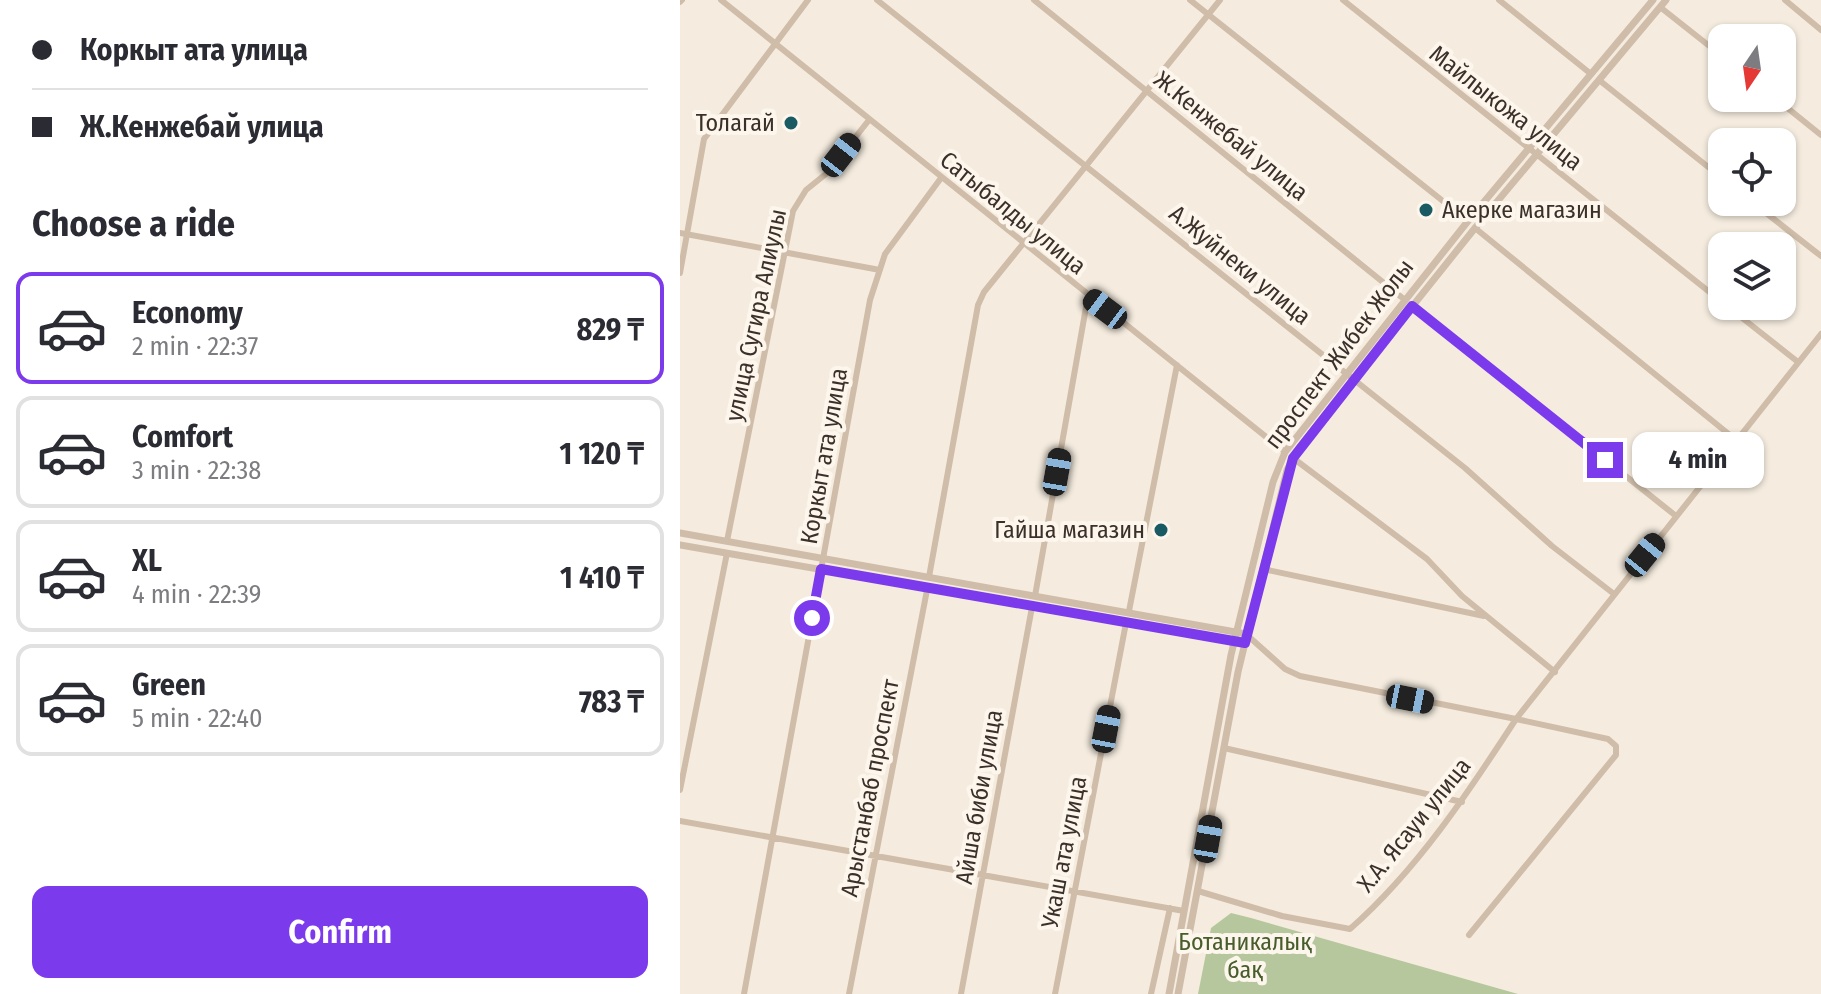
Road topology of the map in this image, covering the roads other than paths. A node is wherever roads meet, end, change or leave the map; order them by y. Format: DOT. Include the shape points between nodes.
graph roads {
  1 [pos="721,0"];
  2 [pos="808,0"];
  3 [pos="877,0"];
  4 [pos="1034,0"];
  5 [pos="1190,0"];
  6 [pos="1220,0"];
  7 [pos="1343,0"];
  8 [pos="1499,0"];
  9 [pos="1785,0"];
  10 [pos="1651,1"];
  11 [pos="1663,4"];
  12 [pos="1208,15"];
  13 [pos="1821,30"];
  14 [pos="1708,44"];
  15 [pos="776,45"];
  16 [pos="1591,74"];
  17 [pos="1599,80"];
  18 [pos="1146,91"];
  19 [pos="1792,112"];
  20 [pos="869,120"];
  21 [pos="1821,135"];
  22 [pos="1532,152"];
  23 [pos="1086,166"];
  24 [pos="1708,167"];
  25 [pos="941,178"];
  26 [pos="1770,216"];
  27 [pos="1468,221"];
  28 [pos="1475,228"];
  29 [pos="684,234"];
  30 [pos="1026,243"];
  31 [pos="784,253"];
  32 [pos="1821,256"];
  33 [pos="880,270"];
  34 [pos="680,273"];
  35 [pos="1708,291"];
  36 [pos="1088,296"];
  37 [pos="1405,300"];
  38 [pos="1412,306"];
  39 [pos="1745,320"];
  40 [pos="1821,334"];
  41 [pos="1798,362"];
  42 [pos="1177,365"];
  43 [pos="1345,373"];
  44 [pos="1353,380"];
  45 [pos="1736,440"];
  46 [pos="1285,452"];
  47 [pos="1293,458"];
  48 [pos="1676,516"];
  49 [pos="680,533"];
  50 [pos="727,541"];
  51 [pos="680,545"];
  52 [pos="727,553"];
  53 [pos="824,558"];
  54 [pos="821,569"];
  55 [pos="1263,569"];
  56 [pos="929,577"];
  57 [pos="927,590"];
  58 [pos="1614,594"];
  59 [pos="1035,596"];
  60 [pos="1032,607"];
  61 [pos="1129,611"];
  62 [pos="1487,616"];
  63 [pos="1126,623"];
  64 [pos="1236,637"];
  65 [pos="1246,639"];
  66 [pos="1555,672"];
  67 [pos="1516,719"];
  68 [pos="1224,748"];
  69 [pos="680,790"];
  70 [pos="1462,802"];
  71 [pos="680,821"];
  72 [pos="772,838"];
  73 [pos="873,856"];
  74 [pos="983,876"];
  75 [pos="1075,890"];
  76 [pos="1198,891"];
  77 [pos="1170,908"];
  78 [pos="1184,911"];
  79 [pos="1469,935"];
  80 [pos="744,994"];
  81 [pos="849,994"];
  82 [pos="961,994"];
  83 [pos="1055,994"];
  84 [pos="1151,994"];
  85 [pos="1169,994"];
  86 [pos="1178,994"];
  1 -- 15 [label="street, Сатыбалды улица"];
  2 -- 15 [label="street"];
  3 -- 23 [label="street, А.Жуйнеки улица"];
  4 -- 18 [label="street, Ж.Кенжебай улица"];
  5 -- 12 [label="street"];
  6 -- 12 [label="street"];
  7 -- 22 [label="street, Майлыкожа улица"];
  8 -- 16 [label="street"];
  9 -- 13 [label="street"];
  10 -- 16 [label="street, проспект Жибек Жолы"];
  11 -- 14 [label="street"];
  11 -- 17 [label="street, проспект Жибек Жолы"];
  12 -- 18 [label="street"];
  12 -- 27 [label="street"];
  15 -- 20 [label="street, Сатыбалды улица"];
  15 -- 29 [label="street" via="704,139"];
  16 -- 22 [label="street, проспект Жибек Жолы"];
  17 -- 22 [label="street, проспект Жибек Жолы"];
  17 -- 24 [label="street"];
  18 -- 23 [label="street"];
  18 -- 37 [label="street, Ж.Кенжебай улица"];
  19 -- 21 [label="street"];
  20 -- 25 [label="street, Сатыбалды улица"];
  20 -- 31 [label="street, улица Сугира Алиулы" via="827,173 806,190 793,211"];
  22 -- 27 [label="street, проспект Жибек Жолы"];
  22 -- 28 [label="street, проспект Жибек Жолы"];
  22 -- 35 [label="street, Майлыкожа улица"];
  23 -- 30 [label="street"];
  23 -- 43 [label="street, А.Жуйнеки улица"];
  25 -- 30 [label="street, Сатыбалды улица"];
  25 -- 33 [label="street, Коркыт ата улица" via="885,254"];
  26 -- 32 [label="street"];
  27 -- 37 [label="street, проспект Жибек Жолы"];
  28 -- 38 [label="street, проспект Жибек Жолы"];
  28 -- 45 [label="street"];
  29 -- 31 [label="street"];
  29 -- 34 [label="street"];
  30 -- 36 [label="street, Сатыбалды улица"];
  30 -- 56 [label="street" via="978,305"];
  31 -- 33 [label="street"];
  31 -- 50 [label="street, улица Сугира Алиулы"];
  33 -- 53 [label="street, Коркыт ата улица" via="870,300"];
  36 -- 42 [label="street, Сатыбалды улица"];
  36 -- 59 [label="street"];
  37 -- 43 [label="street, проспект Жибек Жолы"];
  38 -- 44 [label="street, проспект Жибек Жолы"];
  38 -- 48 [label="street"];
  39 -- 41 [label="street"];
  40 -- 41 [label="street, Х.А. Ясауи улица"];
  41 -- 45 [label="street, Х.А. Ясауи улица"];
  42 -- 46 [label="street, Сатыбалды улица"];
  42 -- 61 [label="street"];
  43 -- 44 [label="street, А.Жуйнеки улица"];
  43 -- 46 [label="street, проспект Жибек Жолы"];
  44 -- 47 [label="street, проспект Жибек Жолы"];
  44 -- 58 [label="street, А.Жуйнеки улица"];
  45 -- 48 [label="street, Х.А. Ясауи улица"];
  46 -- 64 [label="street, проспект Жибек Жолы"];
  47 -- 55 [label="street, проспект Жибек Жолы"];
  47 -- 62 [label="street" via="1427,559"];
  48 -- 58 [label="street, Х.А. Ясауи улица"];
  49 -- 50 [label="street"];
  50 -- 53 [label="street"];
  51 -- 52 [label="street"];
  52 -- 54 [label="street"];
  52 -- 69 [label="street"];
  53 -- 54 [label="street, Коркыт ата улица"];
  53 -- 56 [label="street"];
  54 -- 57 [label="street"];
  54 -- 72 [label="street, Коркыт ата улица"];
  55 -- 62 [label="street"];
  55 -- 65 [label="street, проспект Жибек Жолы"];
  56 -- 59 [label="street"];
  57 -- 60 [label="street"];
  57 -- 73 [label="street, Арыстанбаб проспект"];
  58 -- 66 [label="street, Х.А. Ясауи улица"];
  59 -- 61 [label="street"];
  60 -- 63 [label="street"];
  60 -- 74 [label="street, Айша биби улица"];
  61 -- 64 [label="street"];
  62 -- 66 [label="street"];
  63 -- 64 [label="street"];
  63 -- 75 [label="street, Укаш ата улица"];
  64 -- 65 [label="street"];
  64 -- 78 [label="street, проспект Жибек Жолы"];
  65 -- 67 [label="street" via="1300,676"];
  65 -- 68 [label="street, проспект Жибек Жолы"];
  66 -- 67 [label="street, Х.А. Ясауи улица"];
  67 -- 70 [label="street, Х.А. Ясауи улица"];
  67 -- 79 [label="street" via="1608,739 1616,746 1616,755"];
  68 -- 70 [label="street"];
  68 -- 76 [label="street, проспект Жибек Жолы"];
  70 -- 76 [label="street, Х.А. Ясауи улица" via="1350,929"];
  71 -- 72 [label="street"];
  72 -- 73 [label="street"];
  72 -- 80 [label="street, Коркыт ата улица"];
  73 -- 74 [label="street"];
  73 -- 81 [label="street, Арыстанбаб проспект"];
  74 -- 75 [label="street"];
  74 -- 82 [label="street, Айша биби улица"];
  75 -- 77 [label="street"];
  75 -- 83 [label="street, Укаш ата улица"];
  76 -- 86 [label="street, проспект Жибек Жолы"];
  77 -- 78 [label="street"];
  77 -- 84 [label="street"];
  78 -- 85 [label="street, проспект Жибек Жолы"];
}
